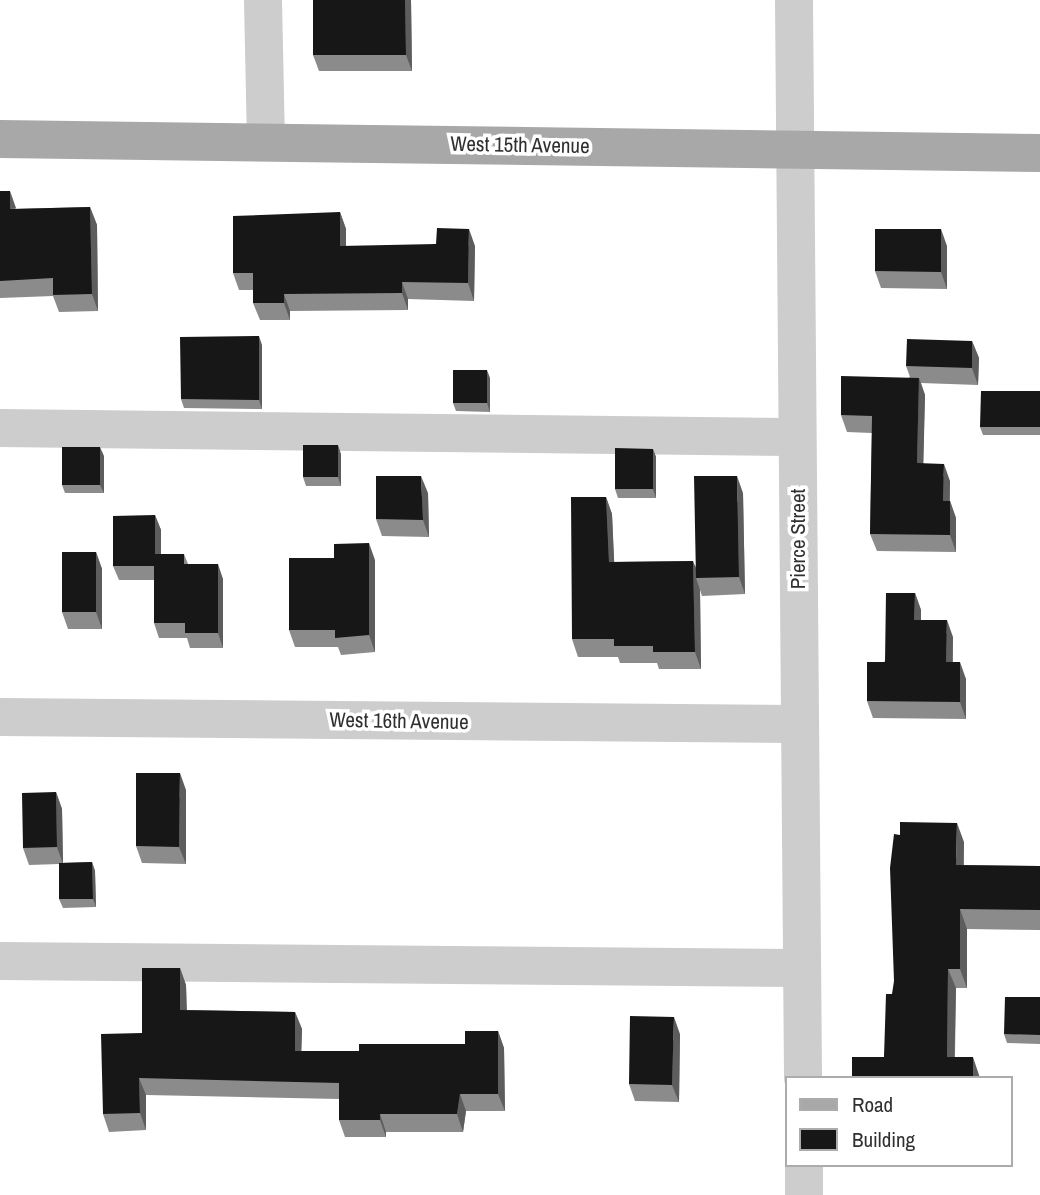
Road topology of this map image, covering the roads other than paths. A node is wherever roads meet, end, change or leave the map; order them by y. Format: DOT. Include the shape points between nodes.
graph roads {
  1 [pos="263,0"];
  2 [pos="794,0"];
  3 [pos="0,139"];
  4 [pos="266,142"];
  5 [pos="796,148"];
  6 [pos="1040,153"];
  7 [pos="0,428"];
  8 [pos="797,437"];
  9 [pos="0,717"];
  10 [pos="799,724"];
  11 [pos="0,961"];
  12 [pos="802,968"];
  13 [pos="803,1076"];
  14 [pos="804,1167"];
  15 [pos="804,1195"];
  1 -- 4 [label="street"];
  2 -- 5 [label="street, Pierce Street"];
  3 -- 4 [label="main road, West 15th Avenue"];
  4 -- 5 [label="main road, West 15th Avenue"];
  5 -- 6 [label="main road, West 15th Avenue"];
  5 -- 8 [label="street, Pierce Street"];
  7 -- 8 [label="street"];
  8 -- 10 [label="street, Pierce Street"];
  9 -- 10 [label="street, West 16th Avenue"];
  10 -- 12 [label="street, Pierce Street"];
  11 -- 12 [label="street"];
  12 -- 13 [label="street, Pierce Street"];
  14 -- 15 [label="street"];
}
